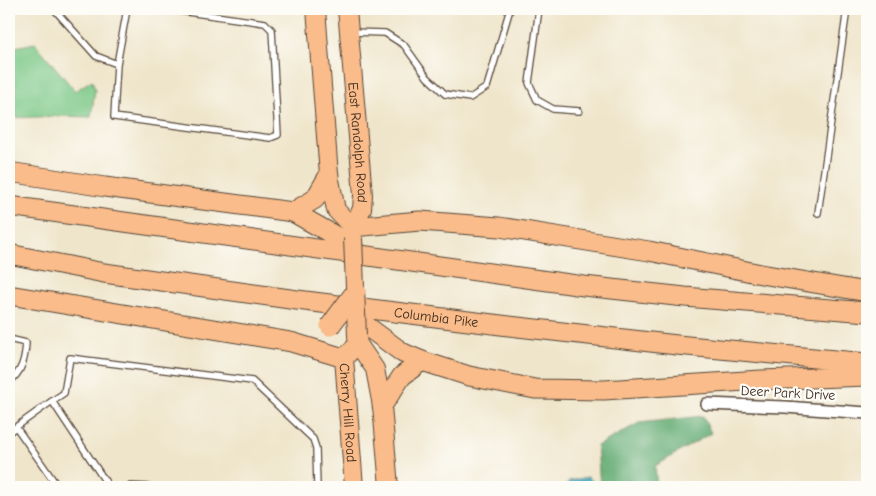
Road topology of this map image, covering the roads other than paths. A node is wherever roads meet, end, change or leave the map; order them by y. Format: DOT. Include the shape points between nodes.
graph roads {
  1 [pos="54,9"];
  2 [pos="127,9"];
  3 [pos="166,9"];
  4 [pos="316,9"];
  5 [pos="348,9"];
  6 [pos="510,9"];
  7 [pos="539,9"];
  8 [pos="847,9"];
  9 [pos="349,32"];
  10 [pos="117,64"];
  11 [pos="579,111"];
  12 [pos="9,172"];
  13 [pos="330,175"];
  14 [pos="9,206"];
  15 [pos="293,212"];
  16 [pos="818,214"];
  17 [pos="349,237"];
  18 [pos="9,254"];
  19 [pos="356,291"];
  20 [pos="867,292"];
  21 [pos="9,295"];
  22 [pos="867,312"];
  23 [pos="357,333"];
  24 [pos="9,339"];
  25 [pos="291,342"];
  26 [pos="344,358"];
  27 [pos="422,361"];
  28 [pos="867,362"];
  29 [pos="867,376"];
  30 [pos="9,382"];
  31 [pos="52,401"];
  32 [pos="707,404"];
  33 [pos="382,406"];
  34 [pos="867,413"];
  35 [pos="16,427"];
  36 [pos="9,432"];
  37 [pos="58,487"];
  38 [pos="109,487"];
  39 [pos="128,487"];
  40 [pos="150,487"];
  41 [pos="317,487"];
  42 [pos="354,487"];
  43 [pos="389,487"];
  1 -- 10 [label="lane" via="96,56"];
  2 -- 10 [label="lane"];
  3 -- 10 [label="lane" via="266,23 272,30 278,135 270,138 114,117"];
  4 -- 13 [label="main road, East Randolph Road"];
  5 -- 9 [label="main road, East Randolph Road"];
  6 -- 9 [label="lane" via="488,86 470,98 445,94 427,77 404,45 385,33"];
  7 -- 11 [label="lane" via="529,83 537,100 552,109"];
  8 -- 16 [label="lane"];
  9 -- 17 [label="main road, East Randolph Road" via="363,195 362,209"];
  12 -- 15 [label="highway"];
  13 -- 15 [label="highway" via="315,199"];
  13 -- 17 [label="main road, East Randolph Road" via="336,210"];
  14 -- 22 [label="highway" via="584,286"];
  15 -- 17 [label="highway"];
  17 -- 19 [label="main road, bridge"];
  17 -- 20 [label="highway" via="420,221 500,227"];
  18 -- 28 [label="highway, Columbia Pike" via="104,273 297,300 667,344"];
  19 -- 23 [label="main road, bridge"];
  19 -- 25 [label="highway, bridge" via="330,326 317,337"];
  21 -- 25 [label="highway"];
  23 -- 26 [label="main road, Cherry Hill Road"];
  23 -- 27 [label="highway" via="384,339 403,353"];
  23 -- 33 [label="main road, Cherry Hill Road" via="375,369"];
  24 -- 30 [label="lane" via="26,343 24,362"];
  25 -- 26 [label="highway"];
  26 -- 42 [label="main road, Cherry Hill Road"];
  27 -- 29 [label="highway" via="469,376 535,389 562,390"];
  27 -- 33 [label="highway" via="402,376"];
  31 -- 35 [label="lane"];
  31 -- 38 [label="lane"];
  31 -- 41 [label="lane" via="64,393 70,358 252,381 313,439"];
  32 -- 34 [label="street, Deer Park Drive"];
  33 -- 43 [label="main road, Cherry Hill Road"];
  35 -- 36 [label="lane"];
  35 -- 37 [label="lane"];
  39 -- 40 [label="lane"];
}
